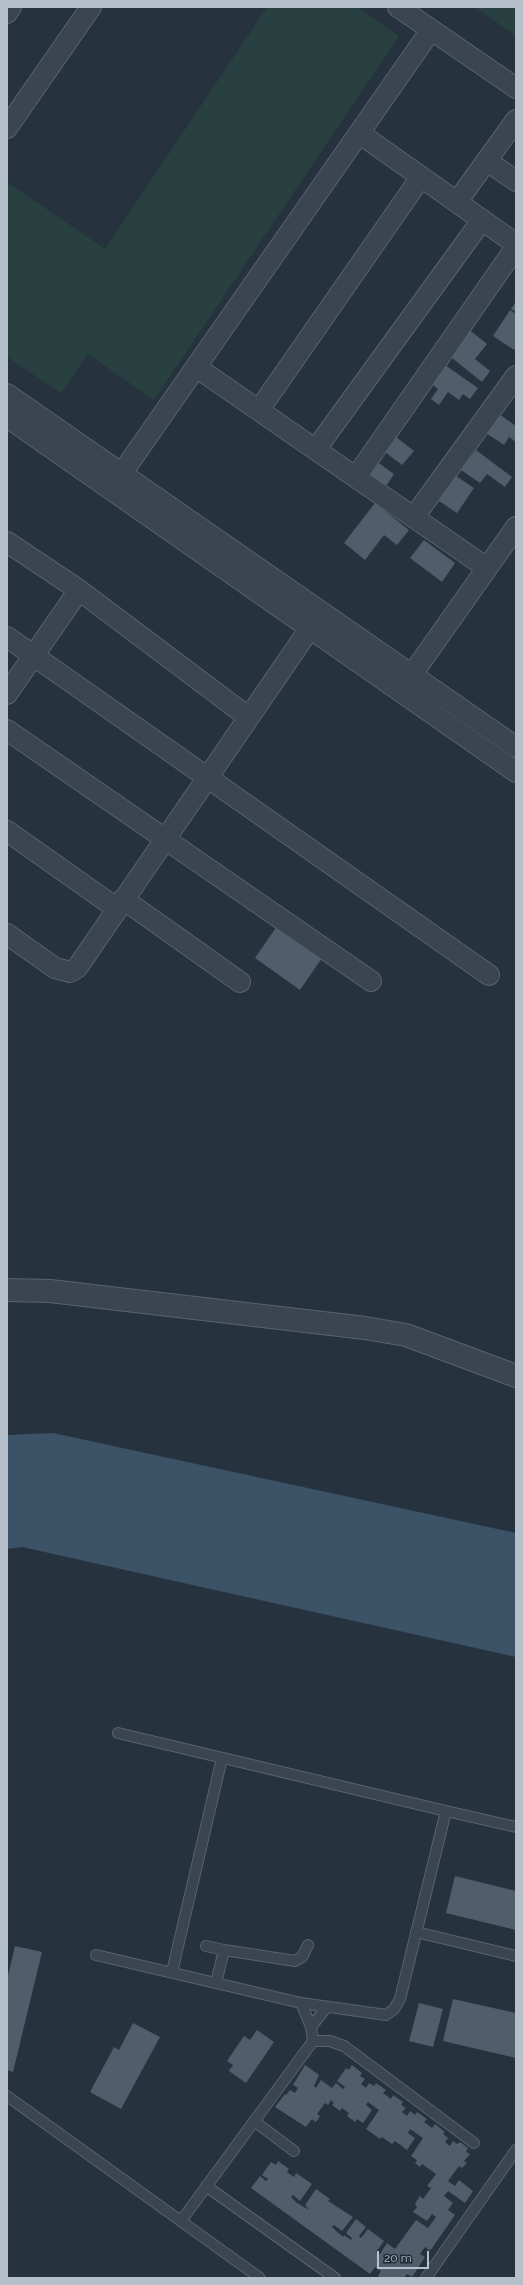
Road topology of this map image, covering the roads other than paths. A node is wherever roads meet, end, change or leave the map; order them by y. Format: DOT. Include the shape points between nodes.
graph roads {
  1 [pos="11,7"];
  2 [pos="91,7"];
  3 [pos="398,7"];
  4 [pos="7,13"];
  5 [pos="431,30"];
  6 [pos="516,88"];
  7 [pos="516,120"];
  8 [pos="7,128"];
  9 [pos="359,133"];
  10 [pos="487,161"];
  11 [pos="421,177"];
  12 [pos="516,181"];
  13 [pos="457,202"];
  14 [pos="482,220"];
  15 [pos="516,244"];
  16 [pos="516,247"];
  17 [pos="196,367"];
  18 [pos="516,376"];
  19 [pos="7,394"];
  20 [pos="259,410"];
  21 [pos="7,417"];
  22 [pos="316,449"];
  23 [pos="122,473"];
  24 [pos="356,477"];
  25 [pos="414,517"];
  26 [pos="516,527"];
  27 [pos="7,542"];
  28 [pos="487,568"];
  29 [pos="79,590"];
  30 [pos="321,611"];
  31 [pos="310,628"];
  32 [pos="7,637"];
  33 [pos="34,656"];
  34 [pos="413,673"];
  35 [pos="7,694"];
  36 [pos="248,718"];
  37 [pos="7,730"];
  38 [pos="516,747"];
  39 [pos="516,772"];
  40 [pos="207,777"];
  41 [pos="7,831"];
  42 [pos="164,839"];
  43 [pos="119,904"];
  44 [pos="7,934"];
  45 [pos="489,976"];
  46 [pos="370,981"];
  47 [pos="240,982"];
  48 [pos="7,1290"];
  49 [pos="516,1376"];
  50 [pos="118,1733"];
  51 [pos="222,1758"];
  52 [pos="446,1811"];
  53 [pos="516,1827"];
  54 [pos="416,1932"];
  55 [pos="308,1945"];
  56 [pos="206,1946"];
  57 [pos="224,1950"];
  58 [pos="96,1955"];
  59 [pos="516,1956"];
  60 [pos="172,1972"];
  61 [pos="216,1983"];
  62 [pos="301,2003"];
  63 [pos="326,2008"];
  64 [pos="311,2027"];
  65 [pos="313,2042"];
  66 [pos="7,2096"];
  67 [pos="254,2121"];
  68 [pos="474,2143"];
  69 [pos="516,2150"];
  70 [pos="294,2151"];
  71 [pos="206,2186"];
  72 [pos="182,2222"];
  73 [pos="260,2278"];
  74 [pos="335,2278"];
  75 [pos="426,2278"];
  1 -- 4 [label="street"];
  2 -- 8 [label="street"];
  3 -- 5 [label="street"];
  5 -- 6 [label="street"];
  5 -- 9 [label="street"];
  7 -- 10 [label="street"];
  9 -- 11 [label="street"];
  9 -- 17 [label="street"];
  10 -- 12 [label="street"];
  10 -- 13 [label="street"];
  11 -- 13 [label="street"];
  11 -- 20 [label="street"];
  13 -- 14 [label="street"];
  14 -- 15 [label="street"];
  14 -- 22 [label="street"];
  16 -- 24 [label="street"];
  17 -- 20 [label="street"];
  17 -- 23 [label="street"];
  18 -- 25 [label="street"];
  19 -- 23 [label="street"];
  20 -- 22 [label="street"];
  21 -- 31 [label="street"];
  22 -- 24 [label="street"];
  23 -- 30 [label="street"];
  24 -- 25 [label="street"];
  25 -- 28 [label="street"];
  26 -- 28 [label="street"];
  27 -- 29 [label="street"];
  28 -- 34 [label="street"];
  29 -- 33 [label="street"];
  29 -- 36 [label="street"];
  30 -- 31 [label="street"];
  30 -- 34 [label="street"];
  31 -- 36 [label="street"];
  31 -- 39 [label="street"];
  32 -- 33 [label="street"];
  33 -- 35 [label="street"];
  33 -- 40 [label="street"];
  34 -- 38 [label="street"];
  36 -- 40 [label="street"];
  37 -- 42 [label="street"];
  40 -- 42 [label="street"];
  40 -- 45 [label="street"];
  41 -- 43 [label="street"];
  42 -- 43 [label="street"];
  42 -- 46 [label="street"];
  43 -- 44 [label="street" via="77,968 70,972 55,968"];
  43 -- 47 [label="street"];
  48 -- 49 [label="street" via="50,1291 365,1328 406,1335"];
  50 -- 51 [label="lane"];
  51 -- 52 [label="lane"];
  51 -- 60 [label="lane"];
  52 -- 53 [label="lane"];
  52 -- 54 [label="lane"];
  54 -- 59 [label="lane"];
  54 -- 63 [label="lane" via="400,1999 394,2009 386,2015 375,2015"];
  55 -- 57 [label="lane" via="302,1957 295,1961"];
  56 -- 57 [label="lane"];
  57 -- 61 [label="lane"];
  58 -- 60 [label="lane"];
  60 -- 61 [label="lane"];
  61 -- 62 [label="lane"];
  62 -- 63 [label="lane"];
  62 -- 64 [label="lane"];
  63 -- 64 [label="lane"];
  64 -- 65 [label="lane"];
  65 -- 67 [label="lane"];
  65 -- 68 [label="lane" via="330,2041 344,2046"];
  66 -- 72 [label="lane"];
  67 -- 70 [label="lane"];
  67 -- 71 [label="lane"];
  69 -- 75 [label="lane"];
  71 -- 72 [label="lane"];
  71 -- 74 [label="lane"];
  72 -- 73 [label="lane"];
}
